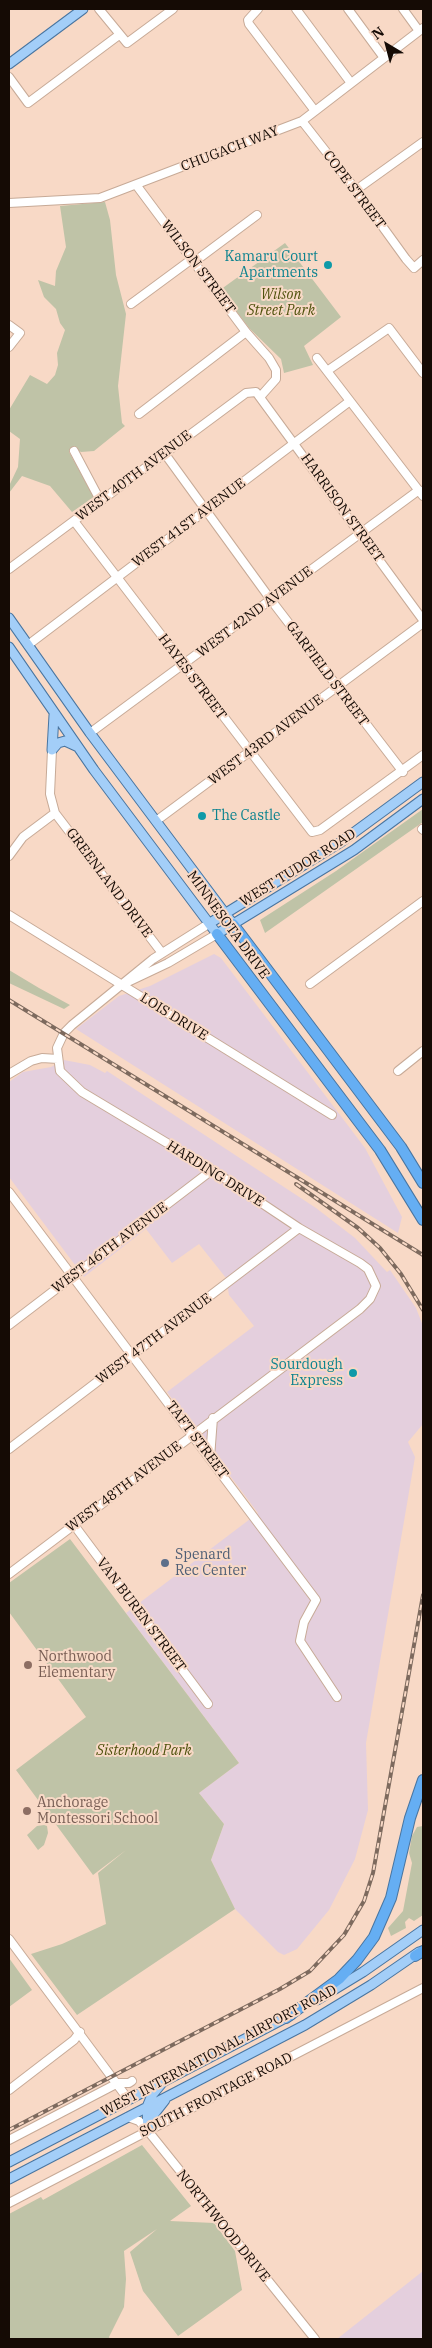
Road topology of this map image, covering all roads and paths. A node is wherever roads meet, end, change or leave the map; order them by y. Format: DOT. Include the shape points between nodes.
graph roads {
  1 [pos="83,9"];
  2 [pos="100,9"];
  3 [pos="173,9"];
  4 [pos="258,9"];
  5 [pos="296,9"];
  6 [pos="348,9"];
  7 [pos="403,9"];
  8 [pos="421,29"];
  9 [pos="119,35"];
  10 [pos="384,58"];
  11 [pos="9,64"];
  12 [pos="9,76"];
  13 [pos="351,84"];
  14 [pos="315,111"];
  15 [pos="302,121"];
  16 [pos="423,142"];
  17 [pos="137,186"];
  18 [pos="356,190"];
  19 [pos="9,203"];
  20 [pos="257,215"];
  21 [pos="193,260"];
  22 [pos="423,260"];
  23 [pos="130,304"];
  24 [pos="9,325"];
  25 [pos="246,332"];
  26 [pos="9,347"];
  27 [pos="316,358"];
  28 [pos="327,371"];
  29 [pos="423,374"];
  30 [pos="260,397"];
  31 [pos="350,401"];
  32 [pos="138,414"];
  33 [pos="294,443"];
  34 [pos="74,451"];
  35 [pos="165,454"];
  36 [pos="421,493"];
  37 [pos="100,500"];
  38 [pos="206,511"];
  39 [pos="74,521"];
  40 [pos="361,533"];
  41 [pos="9,569"];
  42 [pos="118,578"];
  43 [pos="271,600"];
  44 [pos="9,618"];
  45 [pos="423,621"];
  46 [pos="28,645"];
  47 [pos="9,647"];
  48 [pos="182,665"];
  49 [pos="337,686"];
  50 [pos="53,713"];
  51 [pos="90,733"];
  52 [pos="78,747"];
  53 [pos="52,750"];
  54 [pos="249,752"];
  55 [pos="423,755"];
  56 [pos="403,772"];
  57 [pos="423,782"];
  58 [pos="423,800"];
  59 [pos="55,813"];
  60 [pos="156,821"];
  61 [pos="9,856"];
  62 [pos="423,901"];
  63 [pos="226,913"];
  64 [pos="12,918"];
  65 [pos="210,923"];
  66 [pos="233,924"];
  67 [pos="217,934"];
  68 [pos="162,953"];
  69 [pos="310,984"];
  70 [pos="121,985"];
  71 [pos="423,1051"];
  72 [pos="58,1058"];
  73 [pos="398,1071"];
  74 [pos="9,1074"];
  75 [pos="332,1114"];
  76 [pos="212,1170"];
  77 [pos="423,1183"];
  78 [pos="9,1192"];
  79 [pos="12,1203"];
  80 [pos="423,1220"];
  81 [pos="299,1228"];
  82 [pos="74,1276"];
  83 [pos="376,1286"];
  84 [pos="9,1325"];
  85 [pos="132,1356"];
  86 [pos="213,1418"];
  87 [pos="192,1434"];
  88 [pos="9,1450"];
  89 [pos="210,1458"];
  90 [pos="74,1525"];
  91 [pos="10,1572"];
  92 [pos="336,1696"];
  93 [pos="208,1704"];
  94 [pos="423,1780"];
  95 [pos="423,1930"];
  96 [pos="9,1939"];
  97 [pos="420,1952"];
  98 [pos="423,1988"];
  99 [pos="286,2018"];
  100 [pos="80,2032"];
  101 [pos="168,2078"];
  102 [pos="132,2081"];
  103 [pos="118,2083"];
  104 [pos="9,2090"];
  105 [pos="179,2090"];
  106 [pos="128,2099"];
  107 [pos="147,2107"];
  108 [pos="128,2117"];
  109 [pos="148,2131"];
  110 [pos="9,2140"];
  111 [pos="9,2162"];
  112 [pos="9,2179"];
  113 [pos="9,2203"];
  114 [pos="315,2339"];
  1 -- 11 [label="main road"];
  2 -- 9 [label="street"];
  3 -- 9 [label="street" via="127,43"];
  4 -- 14 [label="street" via="248,20 249,24"];
  5 -- 13 [label="street"];
  6 -- 10 [label="street"];
  7 -- 8 [label="street"];
  8 -- 10 [label="street, CHUGACH WAY"];
  9 -- 12 [label="street" via="28,103"];
  10 -- 13 [label="street, CHUGACH WAY"];
  13 -- 14 [label="street, CHUGACH WAY"];
  14 -- 15 [label="street, CHUGACH WAY"];
  15 -- 17 [label="street, CHUGACH WAY"];
  15 -- 18 [label="street, COPE STREET"];
  16 -- 18 [label="street"];
  17 -- 19 [label="street, CHUGACH WAY" via="100,198"];
  17 -- 21 [label="street, WILSON STREET"];
  18 -- 22 [label="street, COPE STREET" via="406,260 414,268"];
  20 -- 21 [label="street"];
  21 -- 23 [label="street"];
  21 -- 25 [label="street, WILSON STREET"];
  24 -- 26 [label="street" via="20,333"];
  25 -- 30 [label="street, WILSON STREET" via="276,370 276,379"];
  25 -- 32 [label="street"];
  27 -- 28 [label="street"];
  28 -- 29 [label="street" via="389,328"];
  28 -- 31 [label="street"];
  30 -- 33 [label="street, HARRISON STREET"];
  30 -- 35 [label="street, WEST 40TH AVENUE" via="256,392 246,393"];
  31 -- 33 [label="street, WEST 41ST AVENUE"];
  31 -- 36 [label="street"];
  33 -- 38 [label="street, WEST 41ST AVENUE"];
  33 -- 40 [label="street, HARRISON STREET"];
  34 -- 37 [label="street"];
  35 -- 37 [label="street, WEST 40TH AVENUE"];
  35 -- 38 [label="street, GARFIELD STREET"];
  36 -- 40 [label="street, WEST 42ND AVENUE"];
  37 -- 39 [label="street, WEST 40TH AVENUE"];
  38 -- 42 [label="street, WEST 41ST AVENUE"];
  38 -- 43 [label="street, GARFIELD STREET"];
  39 -- 41 [label="street, WEST 40TH AVENUE"];
  39 -- 42 [label="street, HAYES STREET"];
  40 -- 43 [label="street, WEST 42ND AVENUE"];
  40 -- 45 [label="street, HARRISON STREET"];
  42 -- 46 [label="street, WEST 41ST AVENUE"];
  42 -- 48 [label="street, HAYES STREET"];
  43 -- 48 [label="street, WEST 42ND AVENUE"];
  43 -- 49 [label="street, GARFIELD STREET"];
  44 -- 46 [label="main road, MINNESOTA DRIVE"];
  45 -- 49 [label="street, WEST 43RD AVENUE"];
  46 -- 51 [label="main road, MINNESOTA DRIVE"];
  47 -- 50 [label="main road, MINNESOTA DRIVE"];
  48 -- 51 [label="street, WEST 42ND AVENUE"];
  48 -- 54 [label="street, HAYES STREET"];
  49 -- 54 [label="street, WEST 43RD AVENUE"];
  49 -- 56 [label="street, GARFIELD STREET"];
  50 -- 52 [label="main road, MINNESOTA DRIVE"];
  50 -- 53 [label="main road" via="55,732"];
  51 -- 60 [label="main road, MINNESOTA DRIVE"];
  52 -- 53 [label="main road" via="65,742"];
  52 -- 65 [label="main road, MINNESOTA DRIVE"];
  53 -- 59 [label="street" via="50,794"];
  54 -- 56 [label="street, HAYES STREET" via="312,832 320,830"];
  54 -- 60 [label="street, WEST 43RD AVENUE"];
  55 -- 56 [label="street"];
  57 -- 63 [label="main road, WEST TUDOR ROAD" via="341,842"];
  58 -- 66 [label="main road, WEST TUDOR ROAD" via="354,850"];
  59 -- 61 [label="street" via="27,834"];
  59 -- 68 [label="street, GREENLAND DRIVE"];
  60 -- 63 [label="main road, MINNESOTA DRIVE"];
  62 -- 69 [label="street"];
  63 -- 65 [label="main road, WEST TUDOR ROAD"];
  63 -- 66 [label="main road, MINNESOTA DRIVE"];
  64 -- 70 [label="street, LOIS DRIVE"];
  65 -- 67 [label="main road, MINNESOTA DRIVE"];
  65 -- 68 [label="street, WEST TUDOR ROAD"];
  66 -- 67 [label="main road, WEST TUDOR ROAD"];
  66 -- 77 [label="highway, MINNESOTA DRIVE" via="401,1147"];
  67 -- 70 [label="street, WEST TUDOR ROAD" via="144,976"];
  67 -- 80 [label="highway, MINNESOTA DRIVE" via="380,1150"];
  68 -- 70 [label="street, WEST TUDOR ROAD"];
  70 -- 72 [label="street, WEST TUDOR ROAD" via="64,1033 57,1048"];
  70 -- 75 [label="street, LOIS DRIVE"];
  71 -- 73 [label="street"];
  72 -- 74 [label="street" via="31,1060"];
  72 -- 76 [label="street, HARDING DRIVE" via="60,1071 82,1092"];
  76 -- 81 [label="street, HARDING DRIVE"];
  76 -- 82 [label="street, WEST 46TH AVENUE"];
  78 -- 79 [label="street, TAFT STREET"];
  79 -- 82 [label="street, TAFT STREET"];
  81 -- 83 [label="street, HARDING DRIVE" via="368,1269"];
  81 -- 85 [label="street, WEST 47TH AVENUE"];
  82 -- 84 [label="street, WEST 46TH AVENUE"];
  82 -- 85 [label="street, TAFT STREET"];
  83 -- 86 [label="street, WEST 48TH AVENUE" via="360,1309"];
  85 -- 87 [label="street, TAFT STREET"];
  85 -- 88 [label="street, WEST 47TH AVENUE"];
  86 -- 87 [label="street, WEST 48TH AVENUE"];
  86 -- 89 [label="street"];
  87 -- 89 [label="street, TAFT STREET"];
  87 -- 90 [label="street, WEST 48TH AVENUE"];
  89 -- 92 [label="street, TAFT STREET" via="316,1600 304,1622 300,1641"];
  90 -- 91 [label="street, WEST 48TH AVENUE"];
  90 -- 93 [label="street, VAN BUREN STREET"];
  94 -- 99 [label="highway" via="410,1818 391,1898 374,1936 343,1975"];
  95 -- 99 [label="main road, WEST INTERNATIONAL AIRPORT ROAD" via="363,1972"];
  96 -- 100 [label="street"];
  97 -- 105 [label="main road, WEST INTERNATIONAL AIRPORT ROAD" via="328,2012"];
  98 -- 109 [label="street, SOUTH FRONTAGE ROAD"];
  99 -- 101 [label="main road, WEST INTERNATIONAL AIRPORT ROAD"];
  100 -- 103 [label="street"];
  100 -- 104 [label="street"];
  101 -- 106 [label="main road, WEST INTERNATIONAL AIRPORT ROAD"];
  101 -- 107 [label="main road" via="154,2092"];
  102 -- 103 [label="street"];
  103 -- 106 [label="street"];
  103 -- 110 [label="street"];
  105 -- 107 [label="main road, WEST INTERNATIONAL AIRPORT ROAD"];
  105 -- 109 [label="main road" via="158,2107"];
  106 -- 111 [label="main road, WEST INTERNATIONAL AIRPORT ROAD"];
  107 -- 108 [label="main road, WEST INTERNATIONAL AIRPORT ROAD"];
  107 -- 109 [label="main road"];
  108 -- 109 [label="street, NORTHWOOD DRIVE" via="139,2121"];
  108 -- 112 [label="main road, WEST INTERNATIONAL AIRPORT ROAD"];
  109 -- 113 [label="street, SOUTH FRONTAGE ROAD"];
  109 -- 114 [label="street, NORTHWOOD DRIVE"];
}
